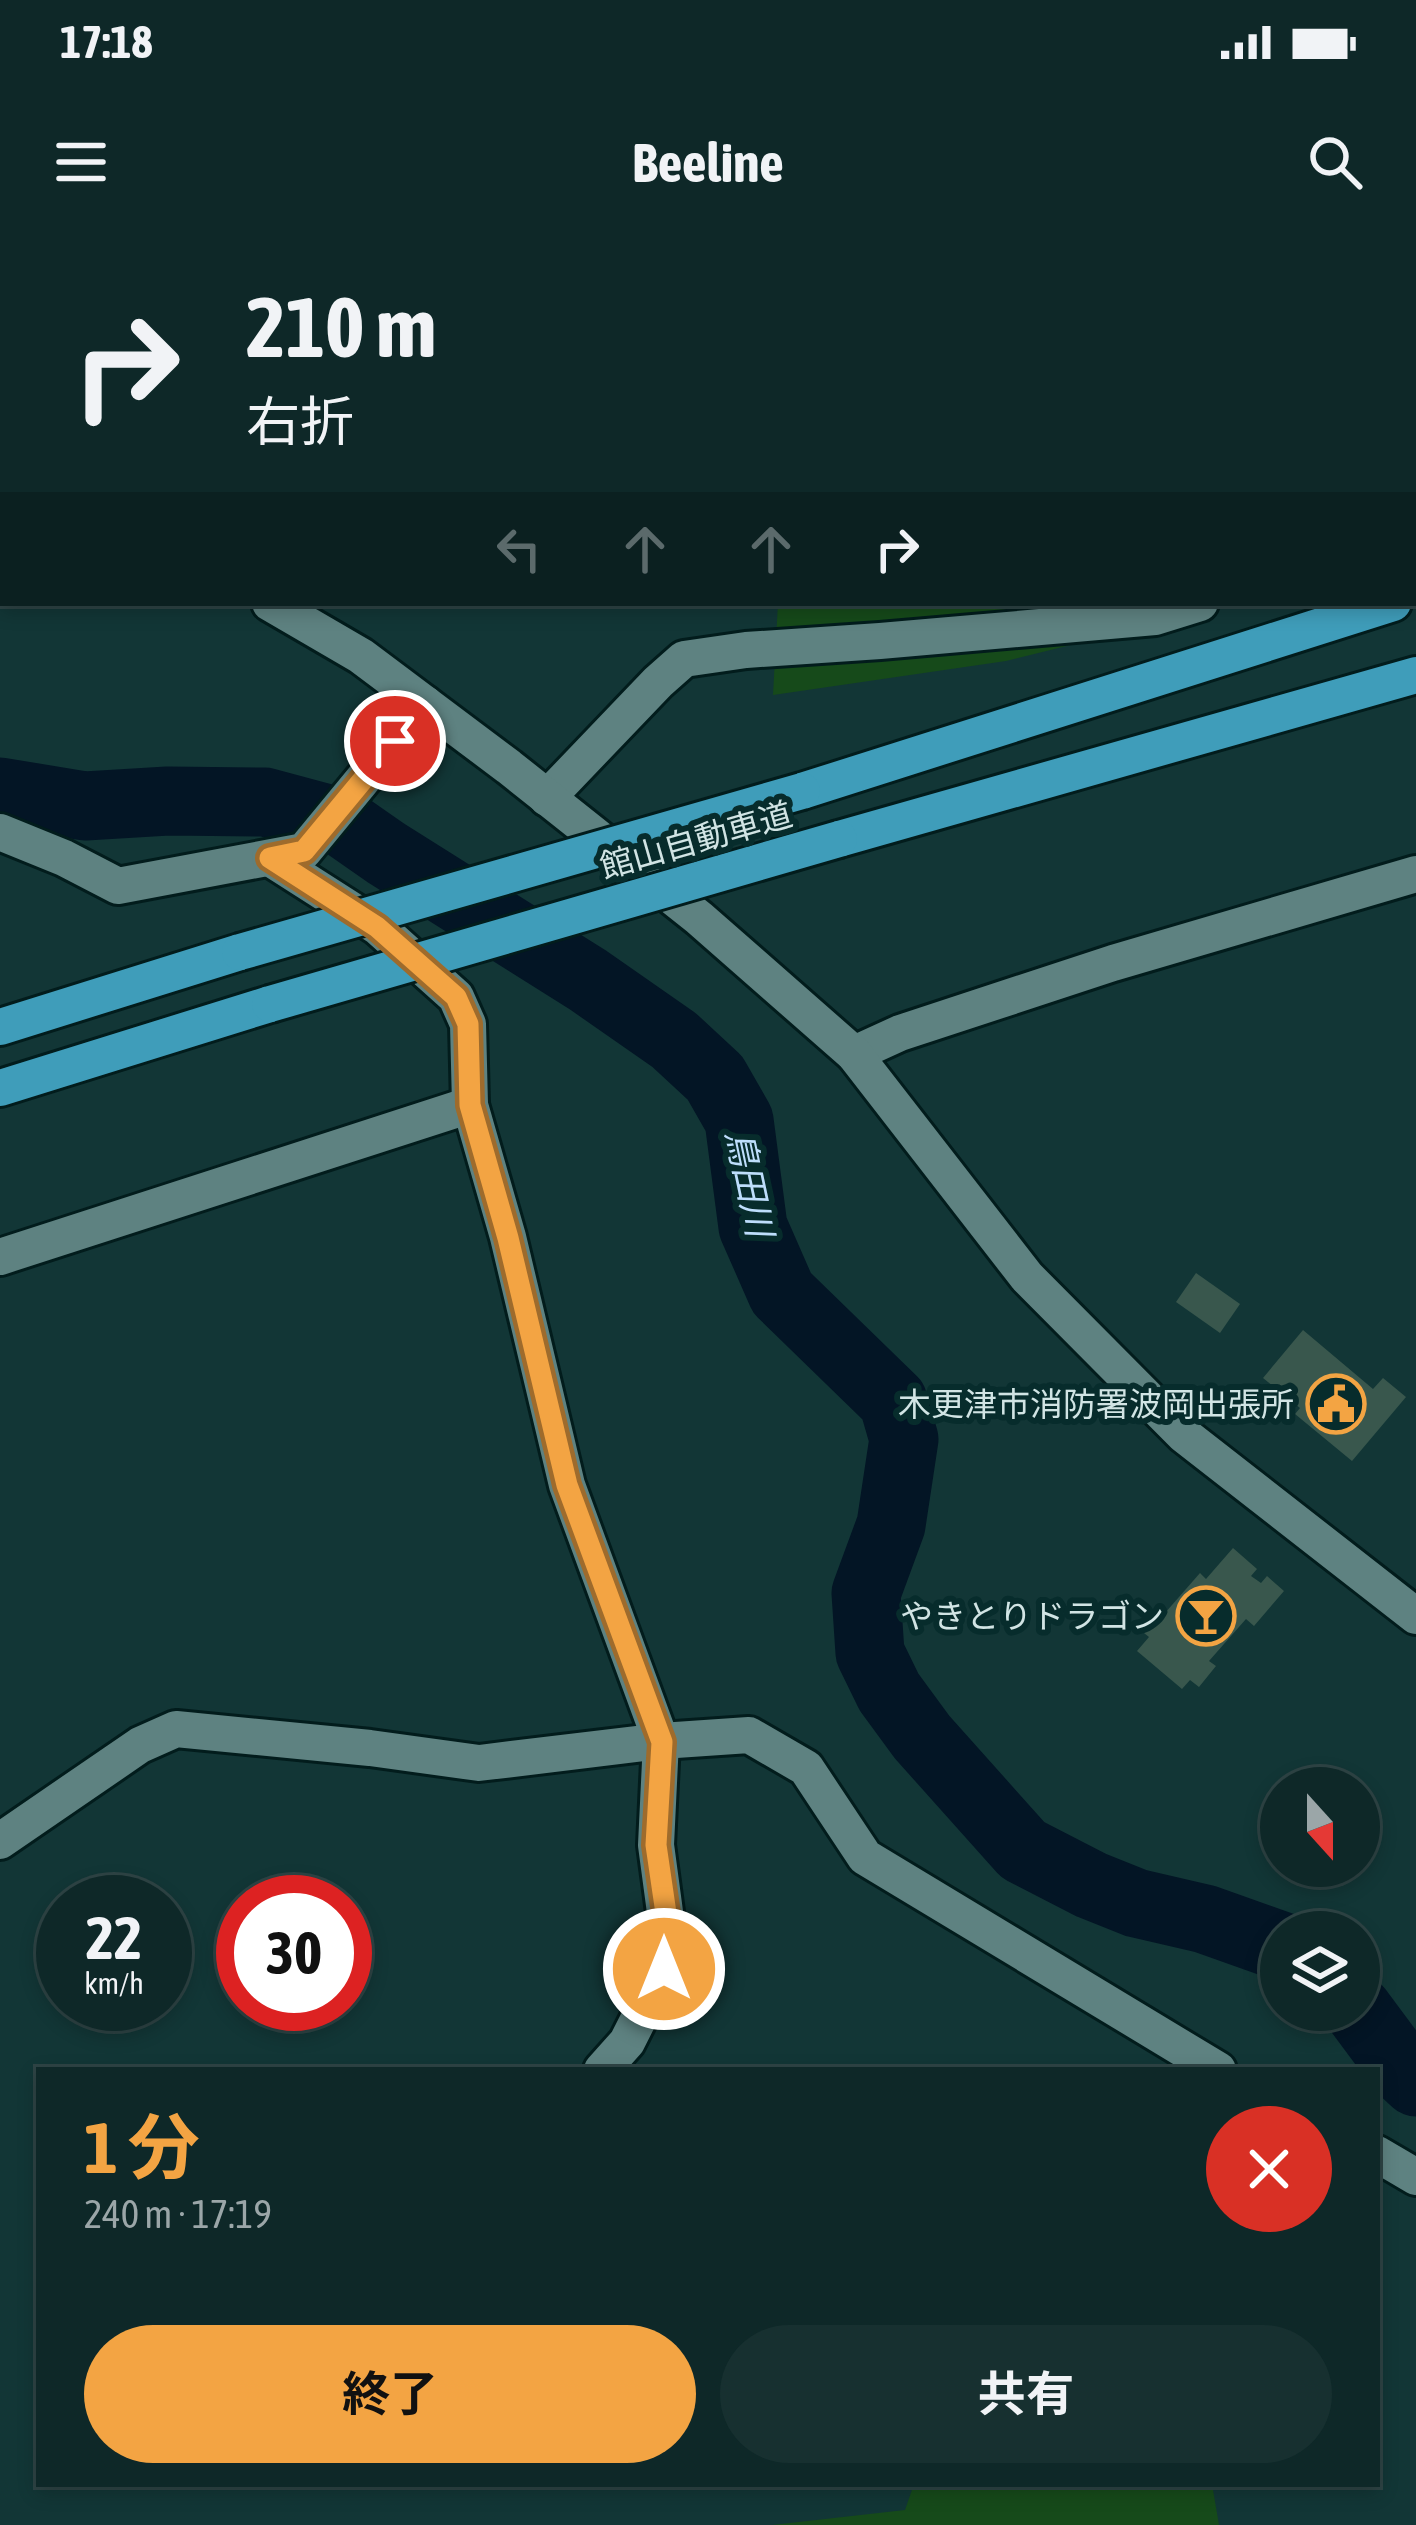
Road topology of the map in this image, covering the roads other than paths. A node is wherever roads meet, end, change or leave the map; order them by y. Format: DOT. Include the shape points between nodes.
graph roads {
  1 [pos="275,606"];
  2 [pos="1190,606"];
  3 [pos="1384,606"];
  4 [pos="1416,675"];
  5 [pos="1416,692"];
  6 [pos="425,704"];
  7 [pos="547,798"];
  8 [pos="924,815"];
  9 [pos="0,832"];
  10 [pos="270,858"];
  11 [pos="1416,874"];
  12 [pos="0,1027"];
  13 [pos="854,1054"];
  14 [pos="0,1088"];
  15 [pos="470,1105"];
  16 [pos="0,1257"];
  17 [pos="1416,1616"];
  18 [pos="662,1742"];
  19 [pos="0,1841"];
  20 [pos="605,2067"];
  21 [pos="1213,2067"];
  22 [pos="1380,2155"];
  23 [pos="1416,2177"];
  1 -- 6 [label="street"];
  2 -- 7 [label="street" via="1155,616 684,659"];
  3 -- 12 [label="highway, 館山自動車道, bridge" via="802,790"];
  4 -- 8 [label="highway, 館山自動車道"];
  5 -- 8 [label="highway"];
  6 -- 7 [label="street"];
  6 -- 10 [label="street" via="304,851"];
  7 -- 13 [label="street"];
  8 -- 14 [label="highway, 館山自動車道, bridge"];
  9 -- 10 [label="street" via="118,886"];
  10 -- 15 [label="street" via="377,927 456,997 468,1024"];
  11 -- 13 [label="street" via="1113,963"];
  13 -- 17 [label="street" via="1028,1277 1184,1435"];
  15 -- 16 [label="street"];
  15 -- 18 [label="street" via="567,1485"];
  18 -- 19 [label="street" via="479,1763 176,1730 140,1744"];
  18 -- 20 [label="street" via="656,1845 668,1927 664,1969 627,2042"];
  18 -- 21 [label="street" via="749,1735 806,1768 865,1857"];
  22 -- 23 [label="street"];
}
